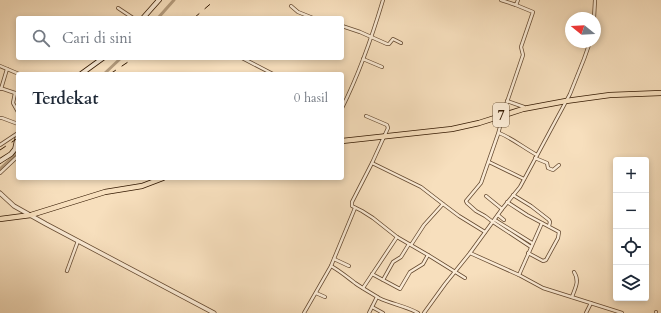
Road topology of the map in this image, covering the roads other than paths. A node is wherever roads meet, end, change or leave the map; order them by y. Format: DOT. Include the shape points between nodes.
graph roads {
  1 [pos="159,0"];
  2 [pos="383,0"];
  3 [pos="501,0"];
  4 [pos="518,0"];
  5 [pos="595,0"];
  6 [pos="516,5"];
  7 [pos="292,6"];
  8 [pos="118,8"];
  9 [pos="594,12"];
  10 [pos="130,16"];
  11 [pos="145,16"];
  12 [pos="308,16"];
  13 [pos="344,27"];
  14 [pos="371,37"];
  15 [pos="401,43"];
  16 [pos="588,48"];
  17 [pos="363,59"];
  18 [pos="100,60"];
  19 [pos="246,60"];
  20 [pos="0,66"];
  21 [pos="382,67"];
  22 [pos="7,69"];
  23 [pos="84,72"];
  24 [pos="269,72"];
  25 [pos="16,73"];
  26 [pos="0,88"];
  27 [pos="16,93"];
  28 [pos="661,93"];
  29 [pos="507,101"];
  30 [pos="566,101"];
  31 [pos="344,103"];
  32 [pos="16,108"];
  33 [pos="526,108"];
  34 [pos="503,115"];
  35 [pos="366,116"];
  36 [pos="0,118"];
  37 [pos="16,123"];
  38 [pos="499,133"];
  39 [pos="16,135"];
  40 [pos="384,136"];
  41 [pos="344,141"];
  42 [pos="0,145"];
  43 [pos="16,148"];
  44 [pos="536,156"];
  45 [pos="16,158"];
  46 [pos="0,161"];
  47 [pos="489,162"];
  48 [pos="372,163"];
  49 [pos="559,166"];
  50 [pos="0,173"];
  51 [pos="524,179"];
  52 [pos="158,180"];
  53 [pos="0,193"];
  54 [pos="514,195"];
  55 [pos="486,196"];
  56 [pos="508,202"];
  57 [pos="442,204"];
  58 [pos="355,208"];
  59 [pos="502,209"];
  60 [pos="31,214"];
  61 [pos="498,215"];
  62 [pos="0,219"];
  63 [pos="504,220"];
  64 [pos="494,221"];
  65 [pos="542,223"];
  66 [pos="549,226"];
  67 [pos="485,232"];
  68 [pos="397,237"];
  69 [pos="79,240"];
  70 [pos="532,243"];
  71 [pos="410,244"];
  72 [pos="531,247"];
  73 [pos="470,253"];
  74 [pos="528,253"];
  75 [pos="428,255"];
  76 [pos="334,259"];
  77 [pos="331,266"];
  78 [pos="349,266"];
  79 [pos="67,271"];
  80 [pos="455,272"];
  81 [pos="574,272"];
  82 [pos="372,274"];
  83 [pos="519,275"];
  84 [pos="465,278"];
  85 [pos="383,280"];
  86 [pos="363,288"];
  87 [pos="316,292"];
  88 [pos="378,296"];
  89 [pos="325,297"];
  90 [pos="572,297"];
  91 [pos="591,303"];
  92 [pos="372,307"];
  93 [pos="214,313"];
  94 [pos="304,313"];
  95 [pos="369,313"];
  96 [pos="383,313"];
  97 [pos="418,313"];
  98 [pos="424,313"];
  99 [pos="586,313"];
  100 [pos="622,313"];
  1 -- 11 [label="main road"];
  2 -- 14 [label="street"];
  3 -- 6 [label="street"];
  4 -- 6 [label="street"];
  5 -- 9 [label="street"];
  6 -- 29 [label="street" via="533,12 521,46 523,55"];
  7 -- 12 [label="street"];
  8 -- 10 [label="street"];
  13 -- 14 [label="street"];
  14 -- 15 [label="street" via="388,44 393,39"];
  14 -- 17 [label="street"];
  16 -- 30 [label="street"];
  17 -- 21 [label="street"];
  17 -- 31 [label="street"];
  18 -- 23 [label="main road"];
  19 -- 24 [label="street"];
  20 -- 22 [label="street"];
  22 -- 25 [label="street"];
  22 -- 26 [label="street"];
  26 -- 27 [label="street"];
  27 -- 32 [label="street" via="13,103"];
  28 -- 30 [label="highway, 7" via="610,95"];
  29 -- 33 [label="street"];
  29 -- 34 [label="street"];
  30 -- 33 [label="highway, 7"];
  30 -- 44 [label="street"];
  33 -- 34 [label="highway, 7"];
  34 -- 38 [label="street"];
  34 -- 40 [label="highway, 7" via="457,129"];
  35 -- 40 [label="street" via="388,126"];
  36 -- 37 [label="street"];
  38 -- 44 [label="street"];
  38 -- 47 [label="street"];
  39 -- 42 [label="street"];
  40 -- 41 [label="highway, 7"];
  40 -- 48 [label="street"];
  43 -- 46 [label="main road"];
  44 -- 49 [label="street" via="547,163 548,168 553,170"];
  44 -- 51 [label="street"];
  45 -- 50 [label="street"];
  47 -- 51 [label="street"];
  47 -- 64 [label="street" via="481,184 466,202"];
  48 -- 57 [label="street" via="421,187"];
  48 -- 58 [label="street" via="352,202"];
  51 -- 54 [label="street"];
  52 -- 60 [label="highway" via="142,186 105,192"];
  53 -- 60 [label="street" via="10,203"];
  54 -- 56 [label="street"];
  54 -- 66 [label="street" via="549,220"];
  55 -- 59 [label="street"];
  56 -- 59 [label="street"];
  56 -- 65 [label="street"];
  57 -- 67 [label="street"];
  57 -- 71 [label="street"];
  58 -- 68 [label="street"];
  58 -- 76 [label="street"];
  59 -- 61 [label="street"];
  60 -- 62 [label="highway"];
  60 -- 69 [label="street"];
  61 -- 63 [label="street"];
  61 -- 64 [label="street"];
  64 -- 67 [label="street"];
  64 -- 70 [label="street"];
  64 -- 72 [label="street"];
  65 -- 66 [label="street"];
  65 -- 70 [label="street"];
  66 -- 74 [label="street" via="559,234 546,260"];
  67 -- 73 [label="street"];
  68 -- 71 [label="street"];
  68 -- 82 [label="street"];
  69 -- 79 [label="street"];
  69 -- 93 [label="street"];
  70 -- 72 [label="street"];
  71 -- 75 [label="street"];
  71 -- 85 [label="street"];
  72 -- 74 [label="street"];
  73 -- 80 [label="street"];
  73 -- 83 [label="street"];
  74 -- 83 [label="street"];
  75 -- 80 [label="street"];
  75 -- 85 [label="street" via="423,264 410,272 400,289"];
  76 -- 77 [label="street"];
  76 -- 78 [label="street"];
  77 -- 86 [label="street"];
  77 -- 87 [label="street"];
  80 -- 84 [label="street"];
  80 -- 98 [label="street"];
  81 -- 90 [label="street" via="578,280"];
  82 -- 85 [label="street"];
  82 -- 86 [label="street"];
  83 -- 90 [label="street"];
  86 -- 88 [label="street"];
  87 -- 89 [label="street"];
  87 -- 94 [label="street"];
  88 -- 92 [label="street"];
  88 -- 97 [label="street"];
  90 -- 91 [label="street"];
  91 -- 99 [label="street"];
  91 -- 100 [label="street"];
  92 -- 95 [label="street"];
  92 -- 96 [label="street"];
}
